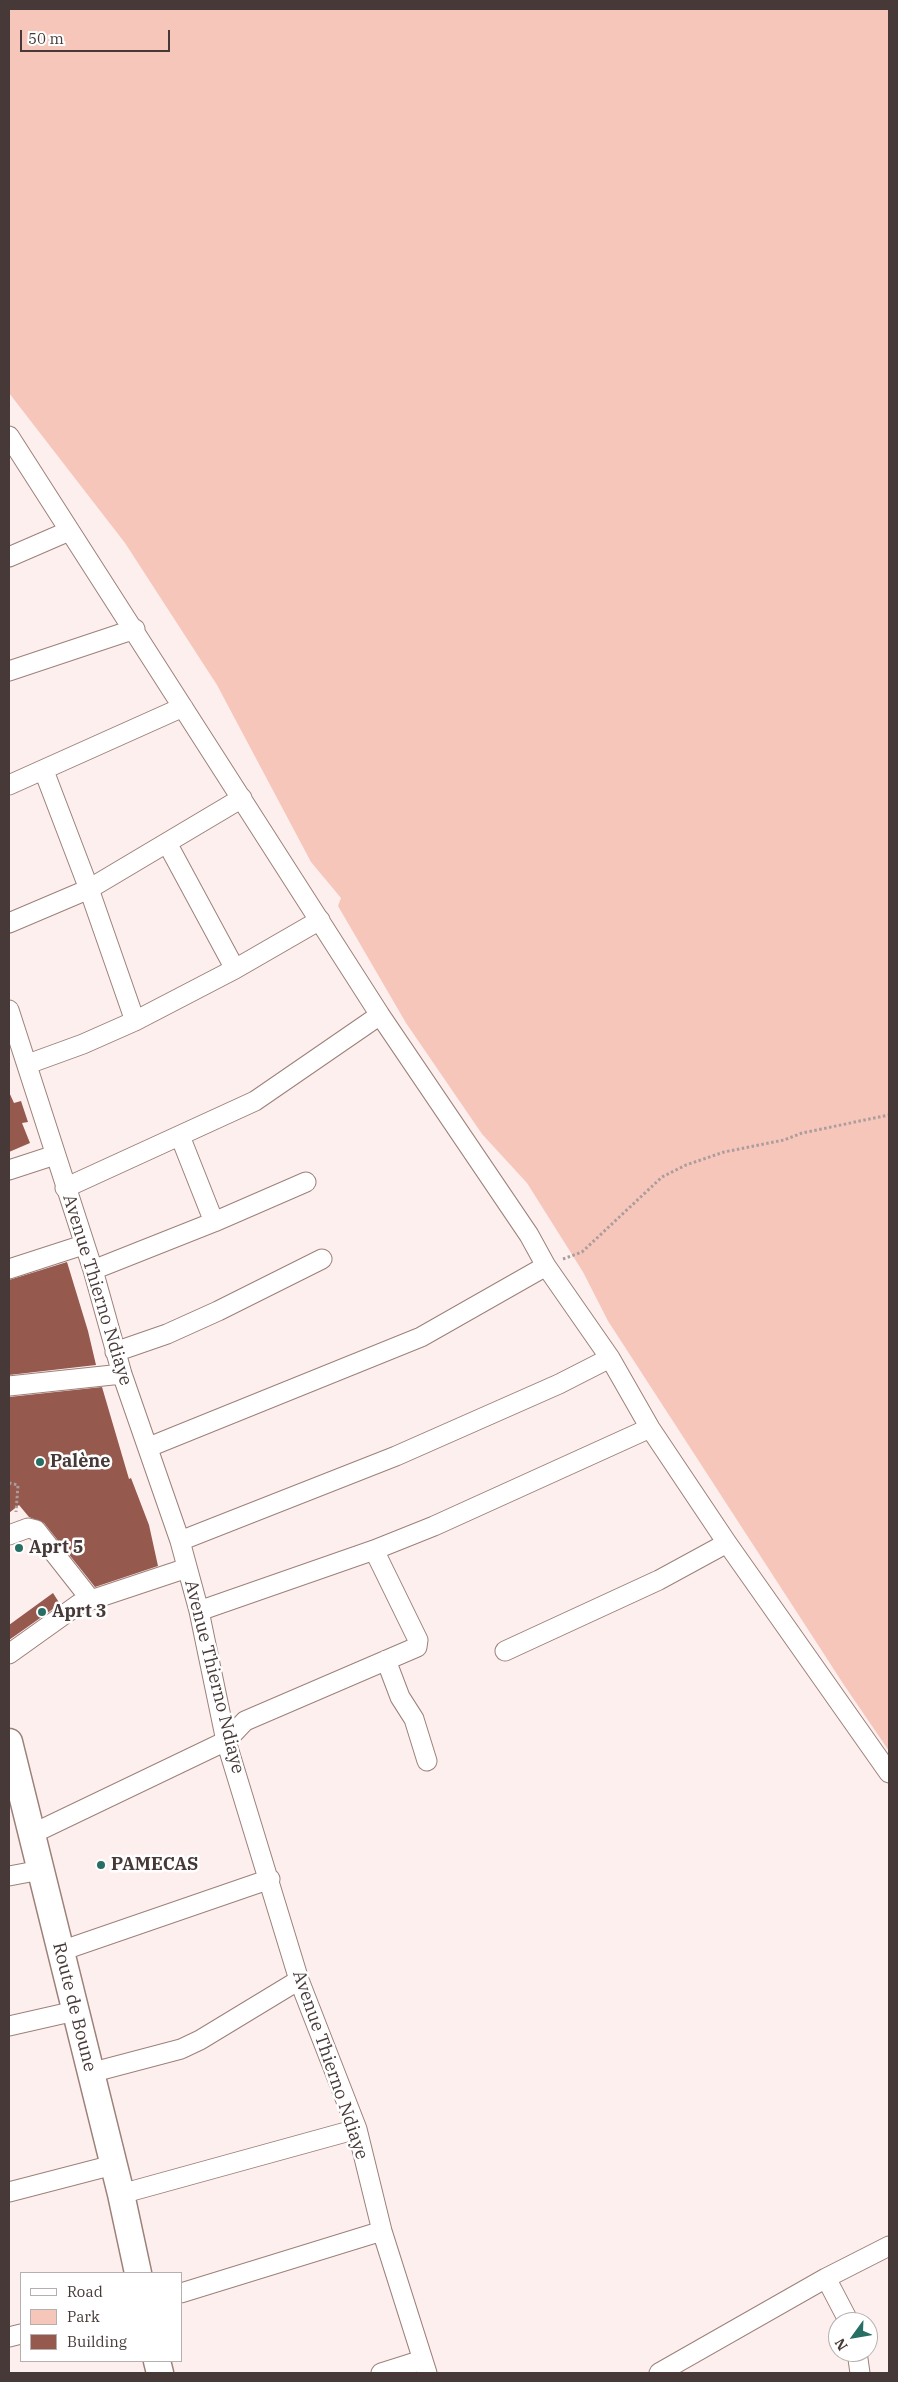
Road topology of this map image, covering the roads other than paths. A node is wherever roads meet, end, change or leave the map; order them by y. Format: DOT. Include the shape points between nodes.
graph roads {
  1 [pos="10,440"];
  2 [pos="69,531"];
  3 [pos="9,557"];
  4 [pos="135,629"];
  5 [pos="9,671"];
  6 [pos="183,707"];
  7 [pos="44,771"];
  8 [pos="9,785"];
  9 [pos="242,798"];
  10 [pos="167,843"];
  11 [pos="89,890"];
  12 [pos="320,920"];
  13 [pos="9,923"];
  14 [pos="234,969"];
  15 [pos="9,1010"];
  16 [pos="380,1015"];
  17 [pos="135,1021"];
  18 [pos="20,1058"];
  19 [pos="180,1136"];
  20 [pos="55,1155"];
  21 [pos="9,1170"];
  22 [pos="306,1182"];
  23 [pos="65,1188"];
  24 [pos="214,1222"];
  25 [pos="83,1245"];
  26 [pos="322,1259"];
  27 [pos="546,1266"];
  28 [pos="9,1269"];
  29 [pos="93,1270"];
  30 [pos="115,1352"];
  31 [pos="610,1358"];
  32 [pos="122,1374"];
  33 [pos="9,1386"];
  34 [pos="650,1428"];
  35 [pos="149,1447"];
  36 [pos="15,1532"];
  37 [pos="180,1541"];
  38 [pos="727,1544"];
  39 [pos="374,1550"];
  40 [pos="187,1568"];
  41 [pos="91,1600"];
  42 [pos="199,1611"];
  43 [pos="505,1651"];
  44 [pos="9,1654"];
  45 [pos="386,1660"];
  46 [pos="226,1741"];
  47 [pos="9,1742"];
  48 [pos="427,1761"];
  49 [pos="889,1773"];
  50 [pos="32,1834"];
  51 [pos="41,1870"];
  52 [pos="9,1876"];
  53 [pos="270,1879"];
  54 [pos="61,1951"];
  55 [pos="299,1980"];
  56 [pos="75,2011"];
  57 [pos="9,2026"];
  58 [pos="90,2073"];
  59 [pos="357,2129"];
  60 [pos="113,2165"];
  61 [pos="9,2192"];
  62 [pos="120,2194"];
  63 [pos="382,2231"];
  64 [pos="889,2246"];
  65 [pos="138,2272"];
  66 [pos="826,2278"];
  67 [pos="182,2293"];
  68 [pos="844,2312"];
  69 [pos="424,2366"];
  70 [pos="380,2373"];
  71 [pos="659,2373"];
  1 -- 2 [label="street"];
  2 -- 3 [label="street"];
  2 -- 4 [label="street"];
  4 -- 5 [label="street"];
  4 -- 6 [label="street"];
  6 -- 7 [label="street"];
  6 -- 9 [label="street"];
  7 -- 8 [label="street"];
  7 -- 11 [label="street"];
  9 -- 10 [label="street"];
  9 -- 12 [label="street"];
  10 -- 11 [label="street"];
  10 -- 14 [label="street"];
  11 -- 13 [label="street"];
  11 -- 17 [label="street"];
  12 -- 14 [label="street"];
  12 -- 16 [label="street"];
  14 -- 17 [label="street"];
  15 -- 18 [label="street, Avenue Thierno Ndiaye"];
  16 -- 19 [label="street" via="254,1101"];
  16 -- 27 [label="street" via="529,1234"];
  17 -- 18 [label="street" via="83,1044"];
  18 -- 20 [label="street, Avenue Thierno Ndiaye"];
  19 -- 23 [label="street"];
  19 -- 24 [label="street"];
  20 -- 21 [label="street"];
  20 -- 23 [label="street, Avenue Thierno Ndiaye"];
  22 -- 24 [label="street"];
  23 -- 25 [label="street, Avenue Thierno Ndiaye"];
  24 -- 29 [label="street"];
  25 -- 28 [label="street"];
  25 -- 29 [label="street, Avenue Thierno Ndiaye"];
  26 -- 30 [label="street" via="184,1326"];
  27 -- 31 [label="street"];
  27 -- 35 [label="street" via="421,1337"];
  29 -- 30 [label="street, Avenue Thierno Ndiaye"];
  30 -- 32 [label="street, Avenue Thierno Ndiaye"];
  31 -- 34 [label="street"];
  31 -- 37 [label="street" via="388,1460"];
  32 -- 33 [label="street"];
  32 -- 35 [label="street, Avenue Thierno Ndiaye"];
  34 -- 38 [label="street"];
  34 -- 39 [label="street" via="476,1508"];
  35 -- 37 [label="street, Avenue Thierno Ndiaye"];
  36 -- 41 [label="street" via="36,1530"];
  37 -- 40 [label="street, Avenue Thierno Ndiaye"];
  38 -- 43 [label="street" via="659,1580"];
  38 -- 49 [label="street"];
  39 -- 42 [label="street"];
  39 -- 45 [label="street" via="418,1640 417,1647"];
  40 -- 41 [label="street"];
  40 -- 42 [label="street, Avenue Thierno Ndiaye"];
  41 -- 44 [label="street" via="79,1604"];
  42 -- 46 [label="street, Avenue Thierno Ndiaye"];
  45 -- 46 [label="street" via="245,1721"];
  45 -- 48 [label="street" via="400,1697 414,1719"];
  46 -- 50 [label="street"];
  46 -- 53 [label="street, Avenue Thierno Ndiaye"];
  47 -- 50 [label="street, Route de Boune"];
  50 -- 51 [label="street, Route de Boune"];
  51 -- 52 [label="street"];
  51 -- 54 [label="street, Route de Boune"];
  53 -- 54 [label="street"];
  53 -- 55 [label="street, Avenue Thierno Ndiaye"];
  54 -- 56 [label="street, Route de Boune"];
  55 -- 58 [label="street" via="181,2049"];
  55 -- 59 [label="street, Avenue Thierno Ndiaye"];
  56 -- 57 [label="street"];
  56 -- 58 [label="street, Route de Boune"];
  58 -- 60 [label="street, Route de Boune"];
  59 -- 62 [label="street"];
  59 -- 63 [label="street, Avenue Thierno Ndiaye"];
  60 -- 61 [label="street"];
  60 -- 62 [label="street, Route de Boune"];
  62 -- 65 [label="street, Route de Boune"];
  63 -- 67 [label="street"];
  63 -- 69 [label="street, Avenue Thierno Ndiaye"];
  64 -- 66 [label="street"];
  66 -- 68 [label="street"];
  66 -- 71 [label="street"];
  69 -- 70 [label="street"];
}
